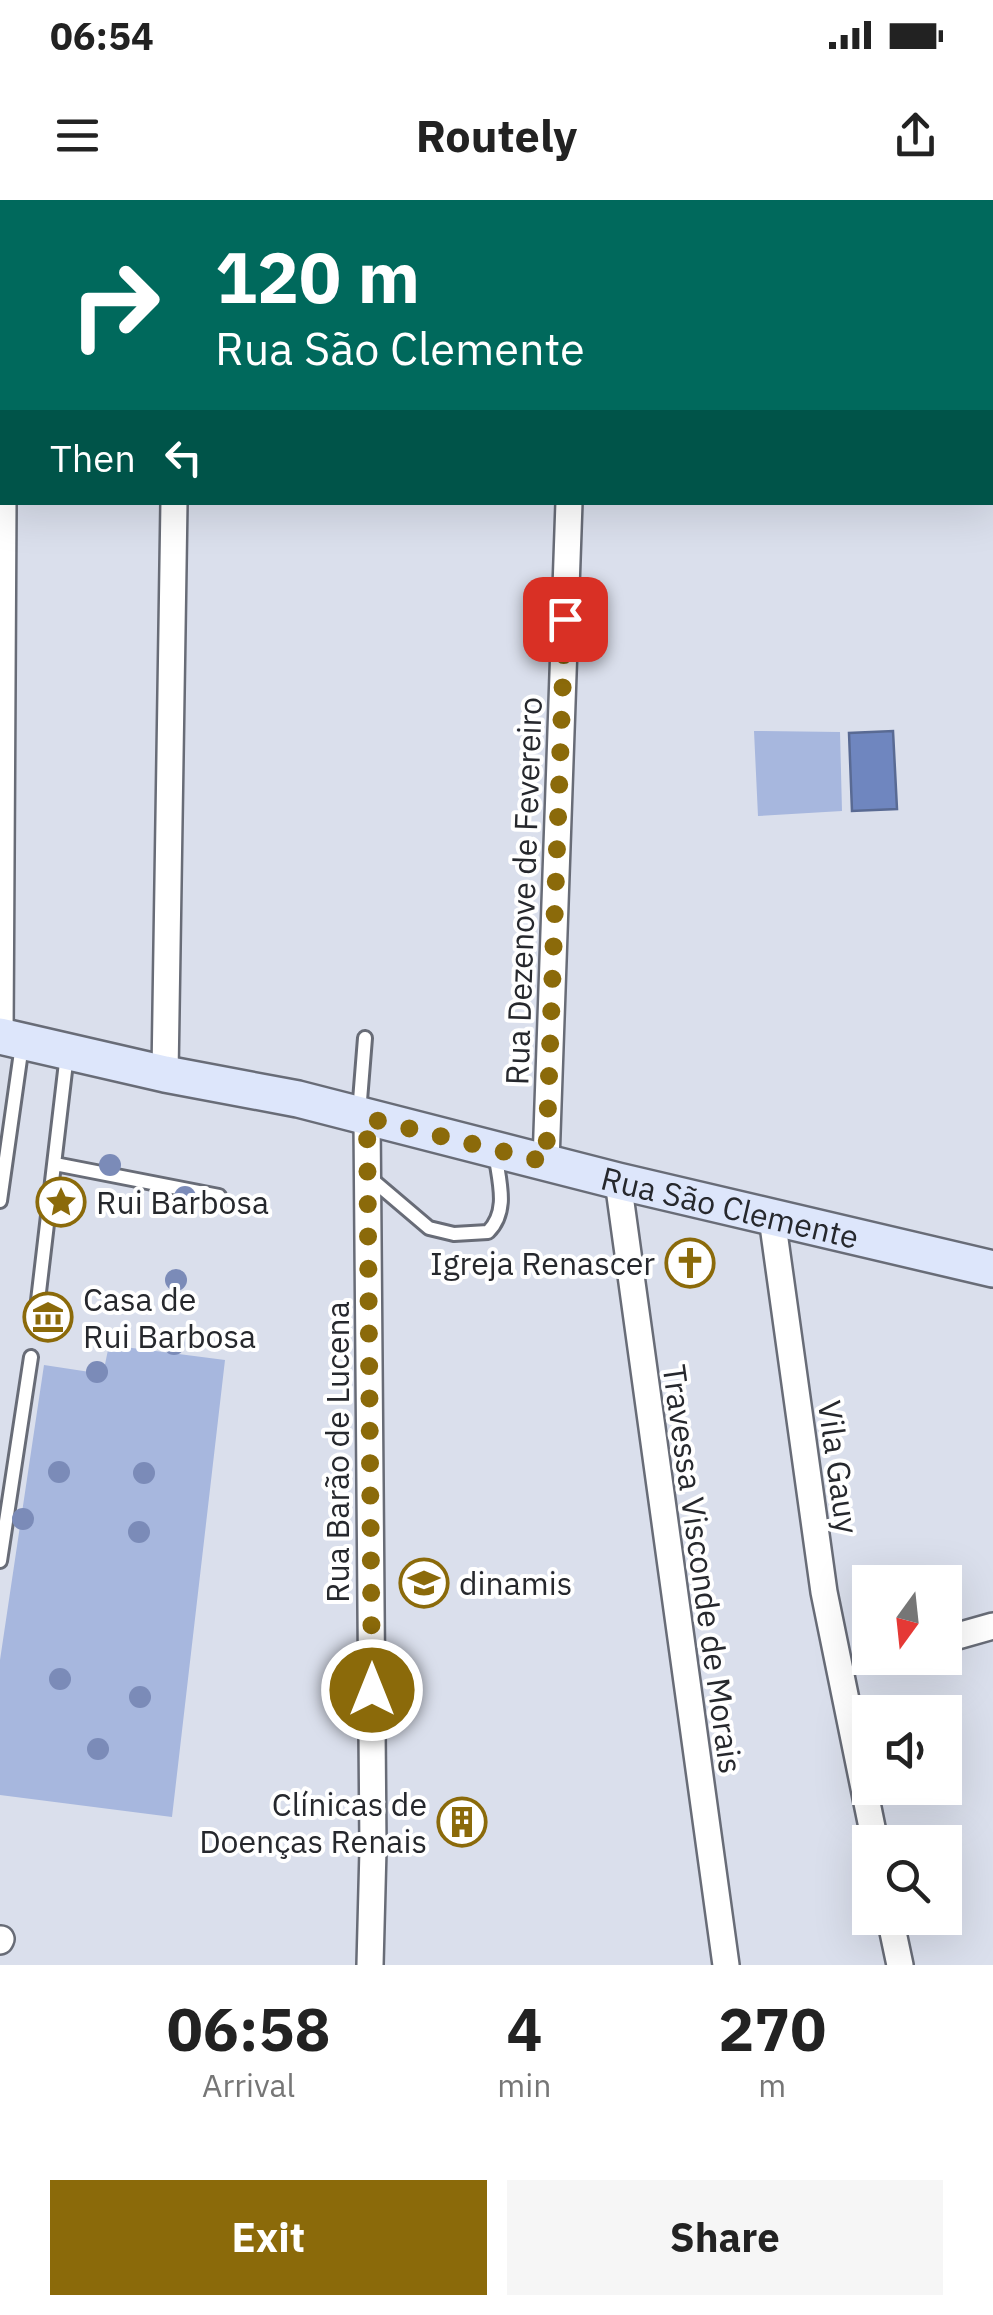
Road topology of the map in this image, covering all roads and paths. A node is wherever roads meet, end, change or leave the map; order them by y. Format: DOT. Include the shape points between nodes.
graph roads {
  1 [pos="4,505"];
  2 [pos="174,505"];
  3 [pos="569,505"];
  4 [pos="0,988"];
  5 [pos="8,1038"];
  6 [pos="365,1038"];
  7 [pos="68,1052"];
  8 [pos="165,1074"];
  9 [pos="363,1117"];
  10 [pos="494,1149"];
  11 [pos="546,1162"];
  12 [pos="55,1164"];
  13 [pos="367,1175"];
  14 [pos="618,1181"];
  15 [pos="219,1196"];
  16 [pos="0,1201"];
  17 [pos="772,1218"];
  18 [pos="993,1269"];
  19 [pos="38,1309"];
  20 [pos="31,1357"];
  21 [pos="0,1561"];
  22 [pos="993,1626"];
  23 [pos="962,1635"];
  24 [pos="872,1825"];
  25 [pos="894,1935"];
  26 [pos="370,1965"];
  27 [pos="726,1965"];
  28 [pos="900,1965"];
  1 -- 4 [label="street"];
  2 -- 8 [label="street"];
  3 -- 11 [label="street, Rua Dezenove de Fevereiro"];
  4 -- 5 [label="street"];
  5 -- 7 [label="main road, Rua São Clemente"];
  5 -- 16 [label="lane"];
  6 -- 9 [label="lane"];
  7 -- 8 [label="main road, Rua São Clemente"];
  7 -- 12 [label="lane"];
  8 -- 9 [label="main road, Rua São Clemente"];
  9 -- 10 [label="main road, Rua São Clemente"];
  9 -- 13 [label="street, Rua Barão de Lucena"];
  10 -- 11 [label="main road, Rua São Clemente"];
  10 -- 13 [label="lane" via="502,1208 488,1232 429,1228"];
  11 -- 14 [label="main road, Rua São Clemente"];
  12 -- 15 [label="lane"];
  12 -- 19 [label="lane"];
  13 -- 26 [label="street, Rua Barão de Lucena"];
  14 -- 17 [label="main road, Rua São Clemente"];
  14 -- 27 [label="street, Travessa Visconde de Morais"];
  17 -- 18 [label="main road, Rua São Clemente"];
  17 -- 24 [label="street, Vila Gauy" via="824,1592"];
  20 -- 21 [label="lane"];
  22 -- 23 [label="street"];
  25 -- 28 [label="street"];
}
